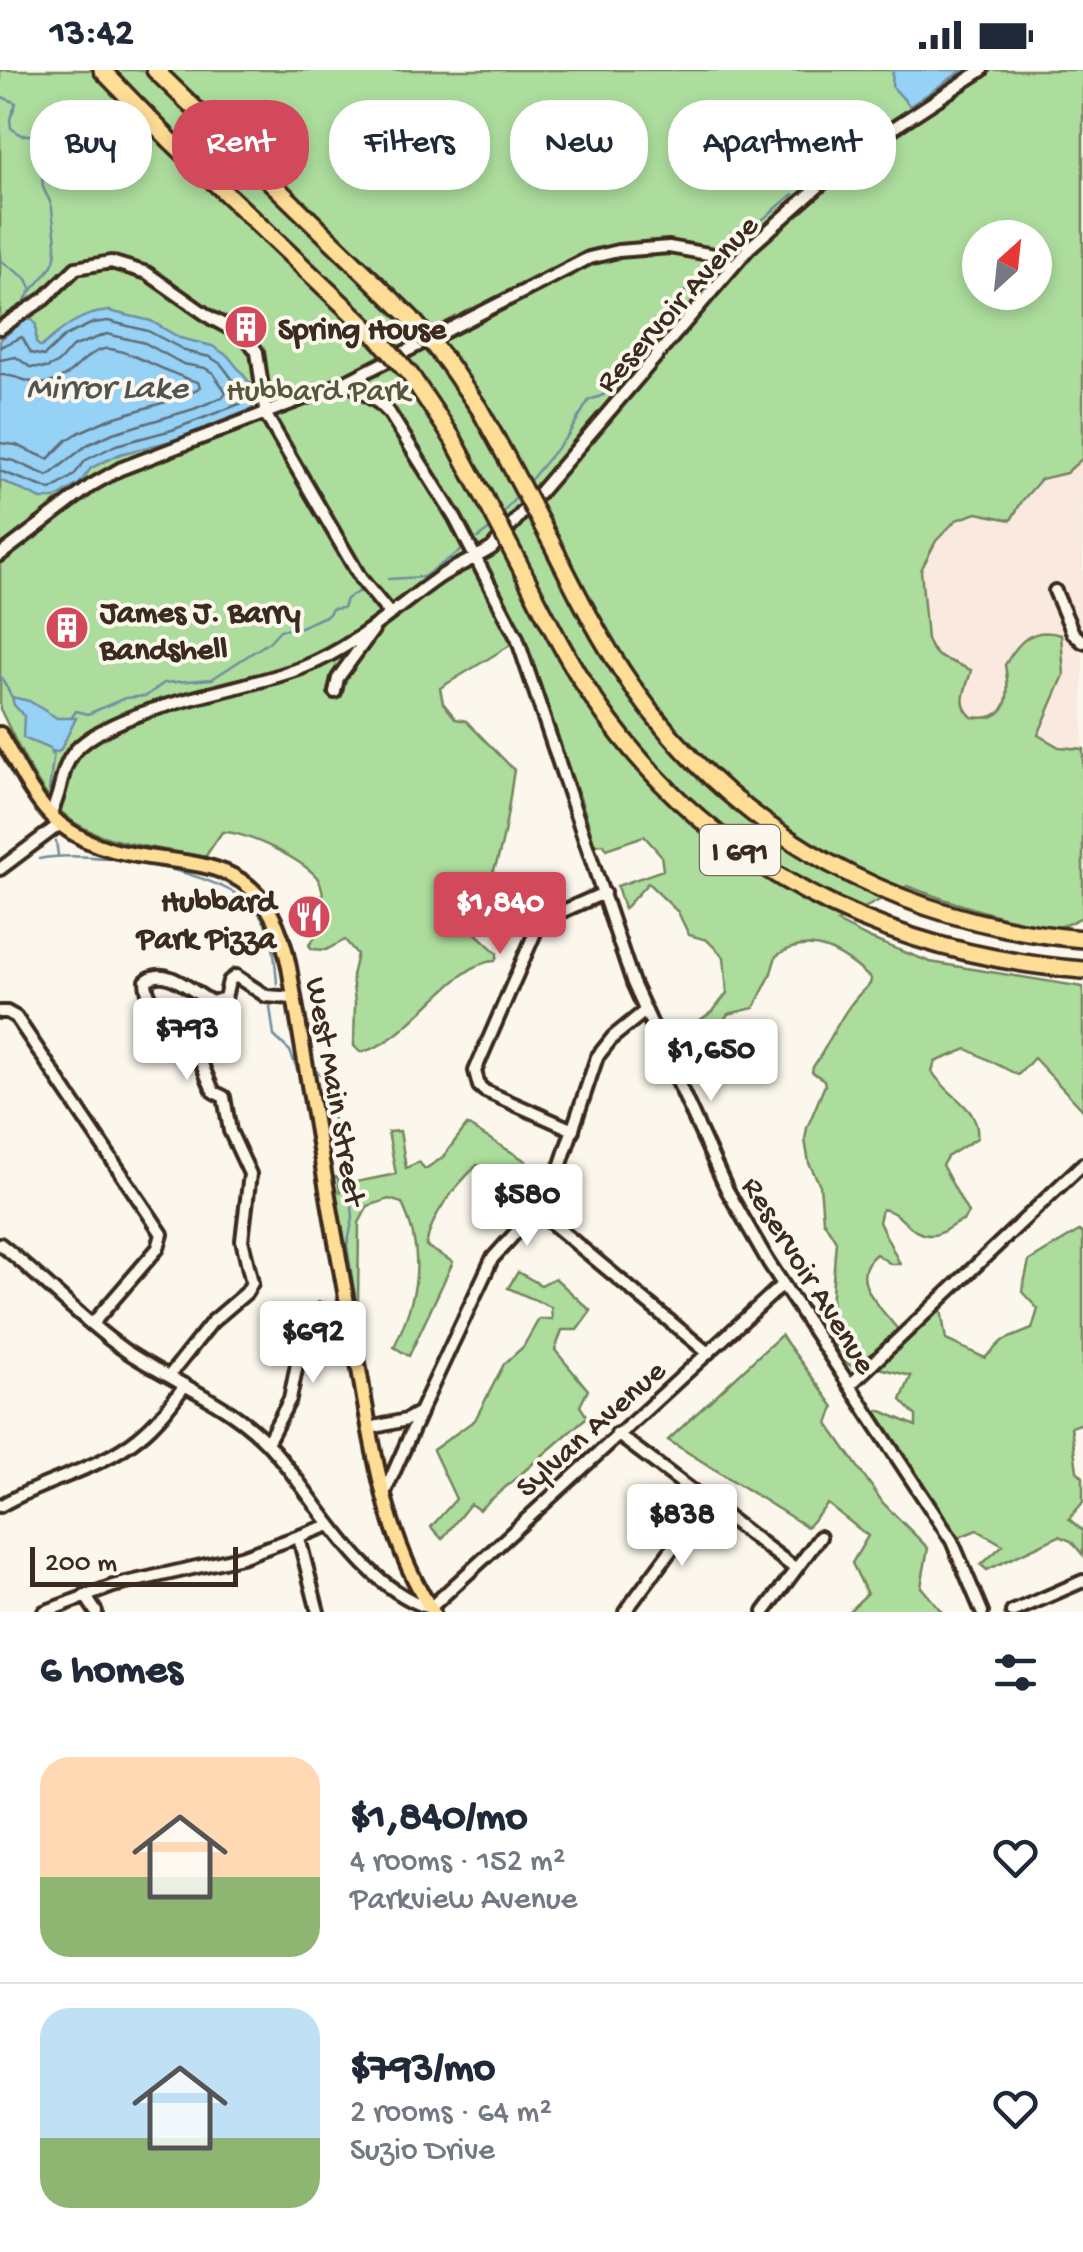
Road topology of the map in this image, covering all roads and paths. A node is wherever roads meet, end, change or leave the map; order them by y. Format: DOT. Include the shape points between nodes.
graph roads {
  1 [pos="102,70"];
  2 [pos="155,70"];
  3 [pos="982,70"];
  4 [pos="733,266"];
  5 [pos="0,328"];
  6 [pos="346,382"];
  7 [pos="266,415"];
  8 [pos="0,556"];
  9 [pos="476,557"];
  10 [pos="1055,591"];
  11 [pos="390,614"];
  12 [pos="376,625"];
  13 [pos="1083,642"];
  14 [pos="335,692"];
  15 [pos="0,734"];
  16 [pos="55,819"];
  17 [pos="0,869"];
  18 [pos="604,893"];
  19 [pos="1083,939"];
  20 [pos="1083,970"];
  21 [pos="294,998"];
  22 [pos="645,1011"];
  23 [pos="0,1012"];
  24 [pos="573,1130"];
  25 [pos="1083,1164"];
  26 [pos="536,1210"];
  27 [pos="0,1244"];
  28 [pos="783,1284"];
  29 [pos="321,1310"];
  30 [pos="93,1323"];
  31 [pos="708,1353"];
  32 [pos="169,1376"];
  33 [pos="850,1384"];
  34 [pos="185,1385"];
  35 [pos="420,1412"];
  36 [pos="370,1428"];
  37 [pos="617,1434"];
  38 [pos="267,1443"];
  39 [pos="376,1458"];
  40 [pos="400,1459"];
  41 [pos="384,1494"];
  42 [pos="706,1502"];
  43 [pos="0,1506"];
  44 [pos="330,1525"];
  45 [pos="820,1537"];
  46 [pos="299,1538"];
  47 [pos="796,1569"];
  48 [pos="1083,1581"];
  49 [pos="86,1595"];
  50 [pos="432,1610"];
  51 [pos="44,1612"];
  52 [pos="96,1612"];
  53 [pos="318,1612"];
  54 [pos="624,1612"];
  55 [pos="764,1612"];
  56 [pos="982,1612"];
  57 [pos="1012,1612"];
  1 -- 20 [label="highway, I 691, bridge" via="411,376 485,498 573,666 622,737 676,796 748,856 823,902 916,941 992,960"];
  2 -- 19 [label="highway, I 691, bridge" via="412,318 447,362 506,456 600,636 692,759 765,823 840,871 927,908"];
  3 -- 4 [label="street, Reservoir Avenue" via="860,150"];
  4 -- 6 [label="street" via="714,255 669,247 588,258"];
  4 -- 9 [label="street, Reservoir Avenue" via="498,543"];
  5 -- 7 [label="street" via="76,268 124,264 252,343"];
  6 -- 7 [label="street"];
  6 -- 9 [label="street, Reservoir Avenue" via="390,414"];
  7 -- 8 [label="street" via="109,475"];
  7 -- 11 [label="street" via="360,578"];
  9 -- 11 [label="street"];
  9 -- 18 [label="street, Reservoir Avenue" via="517,638"];
  10 -- 13 [label="street"];
  11 -- 12 [label="street"];
  12 -- 14 [label="street"];
  12 -- 16 [label="street" via="308,666 141,714 96,734 68,760"];
  15 -- 16 [label="main road"];
  16 -- 17 [label="street"];
  16 -- 21 [label="main road, West Main Street" via="101,844 216,868 243,881 278,924"];
  18 -- 22 [label="street, Reservoir Avenue"];
  18 -- 24 [label="street" via="537,928 476,1063 476,1079 486,1091"];
  21 -- 32 [label="street" via="266,996 236,976 224,998 212,1002 165,975 146,981 153,1003 186,1034 214,1092 224,1096 230,1131 252,1183 242,1240 252,1283"];
  21 -- 36 [label="main road, West Main Street"];
  22 -- 24 [label="street" via="597,1057"];
  22 -- 28 [label="street, Reservoir Avenue" via="728,1190"];
  23 -- 30 [label="street" via="16,1018 162,1234 158,1248"];
  24 -- 26 [label="street" via="555,1182"];
  25 -- 33 [label="street"];
  26 -- 31 [label="street"];
  26 -- 35 [label="street" via="492,1259"];
  27 -- 30 [label="street"];
  28 -- 31 [label="street, Sylvan Avenue"];
  28 -- 33 [label="street, Reservoir Avenue"];
  29 -- 38 [label="street"];
  30 -- 32 [label="street"];
  31 -- 37 [label="street, Sylvan Avenue"];
  32 -- 34 [label="street"];
  33 -- 56 [label="street, Reservoir Avenue" via="952,1542"];
  34 -- 38 [label="street"];
  34 -- 43 [label="street" via="137,1440"];
  35 -- 36 [label="street"];
  35 -- 40 [label="street"];
  36 -- 39 [label="main road, West Main Street"];
  37 -- 42 [label="street"];
  37 -- 50 [label="street, Sylvan Avenue"];
  38 -- 44 [label="street"];
  39 -- 40 [label="street"];
  39 -- 41 [label="main road, West Main Street"];
  40 -- 41 [label="street"];
  41 -- 50 [label="main road, West Main Street"];
  42 -- 47 [label="street"];
  42 -- 54 [label="street"];
  44 -- 46 [label="street"];
  44 -- 50 [label="street" via="401,1594"];
  45 -- 47 [label="street"];
  46 -- 49 [label="street"];
  46 -- 53 [label="street"];
  47 -- 55 [label="street"];
  48 -- 57 [label="street"];
  49 -- 51 [label="street"];
  49 -- 52 [label="street"];
}
